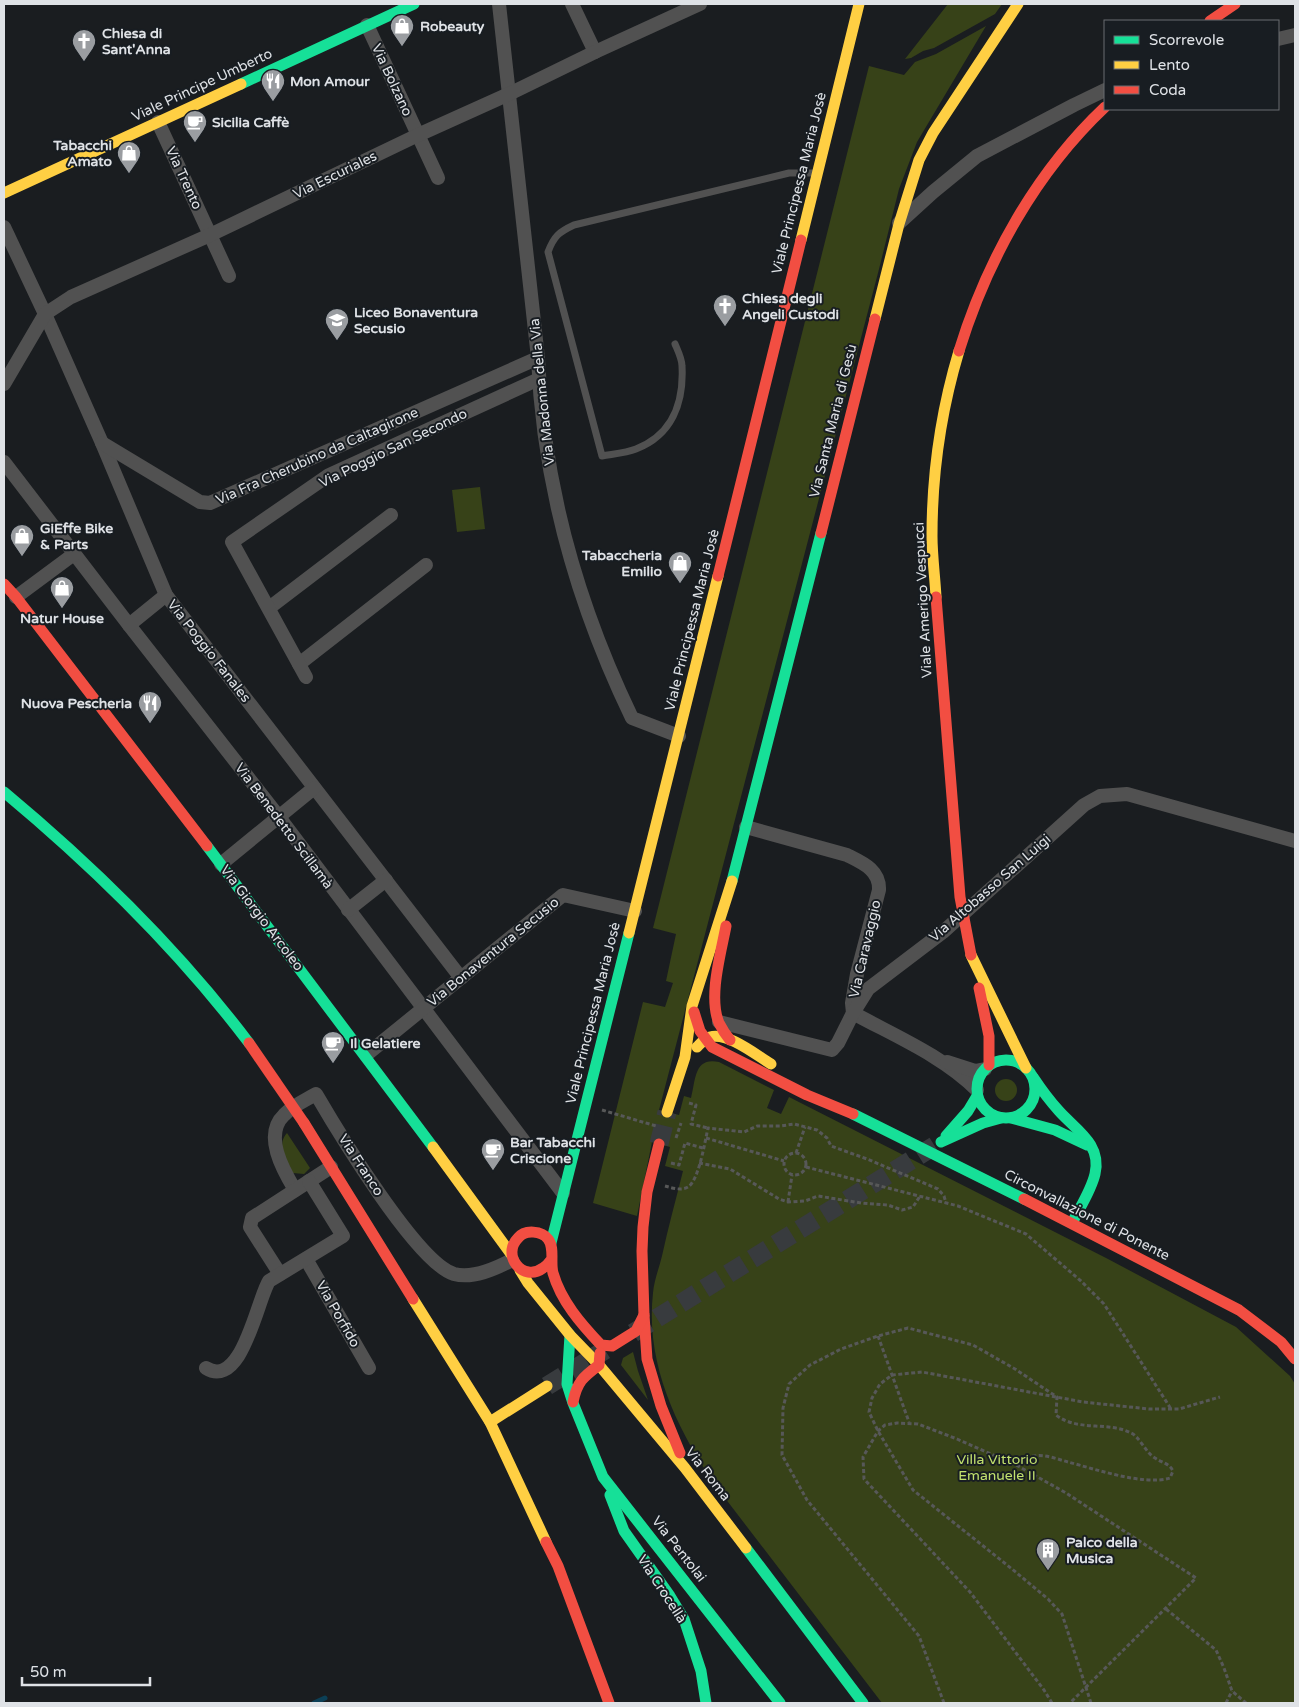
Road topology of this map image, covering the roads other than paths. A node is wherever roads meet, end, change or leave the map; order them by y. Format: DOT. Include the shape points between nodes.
graph roads {
  1 [pos="414,4"];
  2 [pos="499,4"];
  3 [pos="572,4"];
  4 [pos="700,4"];
  5 [pos="859,4"];
  6 [pos="1018,4"];
  7 [pos="1235,4"];
  8 [pos="1211,20"];
  9 [pos="367,25"];
  10 [pos="1295,35"];
  11 [pos="1279,39"];
  12 [pos="595,52"];
  13 [pos="1104,90"];
  14 [pos="508,94"];
  15 [pos="1104,108"];
  16 [pos="158,122"];
  17 [pos="418,134"];
  18 [pos="817,173"];
  19 [pos="438,178"];
  20 [pos="4,193"];
  21 [pos="899,224"];
  22 [pos="4,227"];
  23 [pos="210,235"];
  24 [pos="229,276"];
  25 [pos="45,314"];
  26 [pos="675,344"];
  27 [pos="538,358"];
  28 [pos="539,379"];
  29 [pos="4,384"];
  30 [pos="102,443"];
  31 [pos="4,462"];
  32 [pos="392,515"];
  33 [pos="74,554"];
  34 [pos="426,565"];
  35 [pos="5,584"];
  36 [pos="166,595"];
  37 [pos="16,597"];
  38 [pos="269,608"];
  39 [pos="128,625"];
  40 [pos="299,664"];
  41 [pos="306,677"];
  42 [pos="679,736"];
  43 [pos="314,788"];
  44 [pos="4,792"];
  45 [pos="279,817"];
  46 [pos="746,827"];
  47 [pos="1295,841"];
  48 [pos="221,864"];
  49 [pos="735,870"];
  50 [pos="386,880"];
  51 [pos="348,910"];
  52 [pos="635,911"];
  53 [pos="971,955"];
  54 [pos="461,978"];
  55 [pos="692,1006"];
  56 [pos="424,1008"];
  57 [pos="853,1013"];
  58 [pos="719,1022"];
  59 [pos="704,1040"];
  60 [pos="730,1040"];
  61 [pos="366,1055"];
  62 [pos="685,1057"];
  63 [pos="933,1057"];
  64 [pos="987,1067"];
  65 [pos="1030,1073"];
  66 [pos="977,1093"];
  67 [pos="667,1112"];
  68 [pos="853,1114"];
  69 [pos="1006,1118"];
  70 [pos="659,1144"];
  71 [pos="1095,1149"];
  72 [pos="331,1167"];
  73 [pos="309,1181"];
  74 [pos="295,1190"];
  75 [pos="563,1193"];
  76 [pos="1072,1224"];
  77 [pos="550,1243"];
  78 [pos="306,1259"];
  79 [pos="551,1260"];
  80 [pos="514,1261"];
  81 [pos="280,1274"];
  82 [pos="644,1315"];
  83 [pos="570,1335"];
  84 [pos="601,1346"];
  85 [pos="1295,1359"];
  86 [pos="599,1365"];
  87 [pos="206,1368"];
  88 [pos="369,1368"];
  89 [pos="547,1386"];
  90 [pos="573,1403"];
  91 [pos="490,1422"];
  92 [pos="685,1468"];
  93 [pos="604,1477"];
  94 [pos="705,1697"];
  95 [pos="609,1703"];
  96 [pos="715,1703"];
  97 [pos="780,1703"];
  98 [pos="863,1703"];
  1 -- 9 [label="main road, Viale Principe Umberto"];
  2 -- 14 [label="street, Via Madonna della Via"];
  3 -- 12 [label="street"];
  4 -- 12 [label="street, Via Escuriales"];
  5 -- 18 [label="main road, Viale Principessa Maria Josè"];
  6 -- 21 [label="main road, Via Santa Maria di Gesù" via="933,133 919,160"];
  7 -- 8 [label="main road"];
  9 -- 16 [label="main road, Viale Principe Umberto"];
  9 -- 17 [label="street, Via Bolzano"];
  10 -- 11 [label="street"];
  12 -- 14 [label="street, Via Escuriales"];
  13 -- 21 [label="street" via="977,156"];
  14 -- 17 [label="street, Via Escuriales"];
  14 -- 27 [label="street, Via Madonna della Via"];
  15 -- 53 [label="main road, Viale Amerigo Vespucci, bridge" via="1087,124 1029,198 995,261 968,323 949,386 936,456 932,536 938,627 960,898"];
  16 -- 20 [label="main road, Viale Principe Umberto"];
  16 -- 23 [label="street, Via Trento"];
  17 -- 19 [label="street, Via Bolzano"];
  17 -- 23 [label="street, Via Escuriales"];
  18 -- 26 [label="lane" via="789,173 574,224 558,233 548,252 602,456 636,449 657,437 670,424 682,384 682,365"];
  18 -- 42 [label="main road, Viale Principessa Maria Josè"];
  21 -- 46 [label="main road, Via Santa Maria di Gesù"];
  22 -- 25 [label="street, Via Poggio Fanales"];
  23 -- 24 [label="street, Via Trento"];
  23 -- 25 [label="street, Via Escuriales" via="70,297"];
  25 -- 29 [label="street, Via Escuriales"];
  25 -- 30 [label="street, Via Poggio Fanales"];
  27 -- 28 [label="street, Via Madonna della Via"];
  27 -- 30 [label="street, Via Fra Cherubino da Caltagirone" via="210,503 200,502"];
  28 -- 38 [label="street, Via Poggio San Secondo" via="330,475 232,542"];
  28 -- 42 [label="street, Via Madonna della Via" via="553,491 574,570 611,674 632,718"];
  30 -- 36 [label="street, Via Poggio Fanales"];
  31 -- 33 [label="street, Via Benedetto Scillamà"];
  32 -- 38 [label="street"];
  33 -- 37 [label="street"];
  33 -- 39 [label="street, Via Benedetto Scillamà"];
  34 -- 40 [label="street"];
  35 -- 37 [label="main road, Via Giorgio Arcoleo"];
  36 -- 39 [label="street"];
  36 -- 43 [label="street, Via Poggio Fanales"];
  37 -- 48 [label="main road, Via Giorgio Arcoleo"];
  38 -- 40 [label="street, Via Poggio San Secondo"];
  39 -- 45 [label="street, Via Benedetto Scillamà"];
  40 -- 41 [label="street, Via Poggio San Secondo"];
  42 -- 52 [label="main road, Viale Principessa Maria Josè"];
  43 -- 45 [label="street"];
  43 -- 50 [label="street, Via Poggio Fanales"];
  44 -- 72 [label="main road, bridge" via="101,876 162,939 243,1036"];
  45 -- 48 [label="street"];
  45 -- 51 [label="street, Via Benedetto Scillamà"];
  46 -- 49 [label="main road, Via Santa Maria di Gesù"];
  46 -- 57 [label="street, Via Caravaggio" via="847,855 876,874 879,890 857,974"];
  47 -- 57 [label="street, Via Altobasso San Luigi" via="1127,794 1100,796 1084,806 943,932 868,990"];
  48 -- 61 [label="main road, Via Giorgio Arcoleo"];
  49 -- 55 [label="main road"];
  49 -- 58 [label="main road" via="718,980 716,1005"];
  50 -- 51 [label="street"];
  50 -- 54 [label="street, Via Poggio Fanales"];
  51 -- 56 [label="street, Via Benedetto Scillamà"];
  52 -- 54 [label="street, Via Bonaventura Secusio" via="563,895"];
  52 -- 75 [label="main road, Viale Principessa Maria Josè"];
  53 -- 64 [label="main road" via="992,1050"];
  53 -- 65 [label="main road"];
  54 -- 56 [label="street, Via Bonaventura Secusio"];
  55 -- 59 [label="main road"];
  55 -- 62 [label="main road"];
  56 -- 61 [label="street, Via Bonaventura Secusio"];
  56 -- 75 [label="street, Via Benedetto Scillamà"];
  57 -- 58 [label="street, Via Altobasso San Luigi" via="832,1050"];
  57 -- 63 [label="street, Via Caravaggio"];
  58 -- 60 [label="main road"];
  59 -- 60 [label="main road" via="719,1036"];
  59 -- 62 [label="main road"];
  59 -- 68 [label="main road" via="807,1095"];
  60 -- 68 [label="main road"];
  61 -- 80 [label="main road, Via Giorgio Arcoleo"];
  62 -- 67 [label="main road"];
  63 -- 64 [label="street" via="975,1071"];
  63 -- 66 [label="street" via="969,1082"];
  64 -- 65 [label="main road" via="1008,1060 1018,1062"];
  64 -- 66 [label="main road" via="980,1075"];
  65 -- 69 [label="main road" via="1035,1086 1032,1103 1019,1115"];
  65 -- 71 [label="main road" via="1051,1102"];
  66 -- 69 [label="main road" via="986,1110 993,1116"];
  66 -- 69 [label="main road" via="968,1111 941,1142 984,1123"];
  68 -- 76 [label="main road, Circonvallazione di Ponente"];
  69 -- 71 [label="main road" via="1055,1130"];
  70 -- 82 [label="main road" via="646,1201 642,1251"];
  71 -- 76 [label="main road" via="1096,1172"];
  72 -- 73 [label="street"];
  72 -- 91 [label="main road"];
  73 -- 74 [label="street"];
  73 -- 78 [label="street" via="343,1236"];
  74 -- 80 [label="street, Via Franco" via="281,1163 275,1133 284,1114 316,1094 396,1218 443,1269 465,1275"];
  74 -- 81 [label="street" via="252,1218 250,1227"];
  75 -- 77 [label="main road, Viale Principessa Maria Josè"];
  76 -- 85 [label="main road, Circonvallazione di Ponente" via="1239,1310 1282,1342"];
  77 -- 79 [label="main road"];
  77 -- 80 [label="main road" via="536,1232 526,1232 512,1245"];
  78 -- 81 [label="street"];
  78 -- 88 [label="street, Via Porfido"];
  79 -- 80 [label="main road" via="538,1273 529,1273"];
  79 -- 84 [label="main road" via="560,1293"];
  80 -- 83 [label="main road, Via Roma" via="528,1284"];
  81 -- 87 [label="street" via="264,1289 249,1333 234,1362 220,1372"];
  82 -- 84 [label="main road" via="636,1330 612,1346"];
  82 -- 92 [label="main road" via="647,1359"];
  83 -- 86 [label="main road, Via Roma"];
  83 -- 90 [label="main road, Via Pentolai" via="567,1384"];
  84 -- 86 [label="main road"];
  86 -- 90 [label="main road" via="579,1380"];
  86 -- 92 [label="main road, Via Roma"];
  89 -- 91 [label="main road"];
  90 -- 93 [label="main road, Via Pentolai"];
  91 -- 95 [label="main road" via="558,1566"];
  92 -- 98 [label="main road, Via Roma"];
  93 -- 94 [label="main road, Via Crocellà" via="624,1531 684,1619"];
  93 -- 97 [label="main road, Via Pentolai"];
  94 -- 96 [label="street, Via Crocellà"];
}
